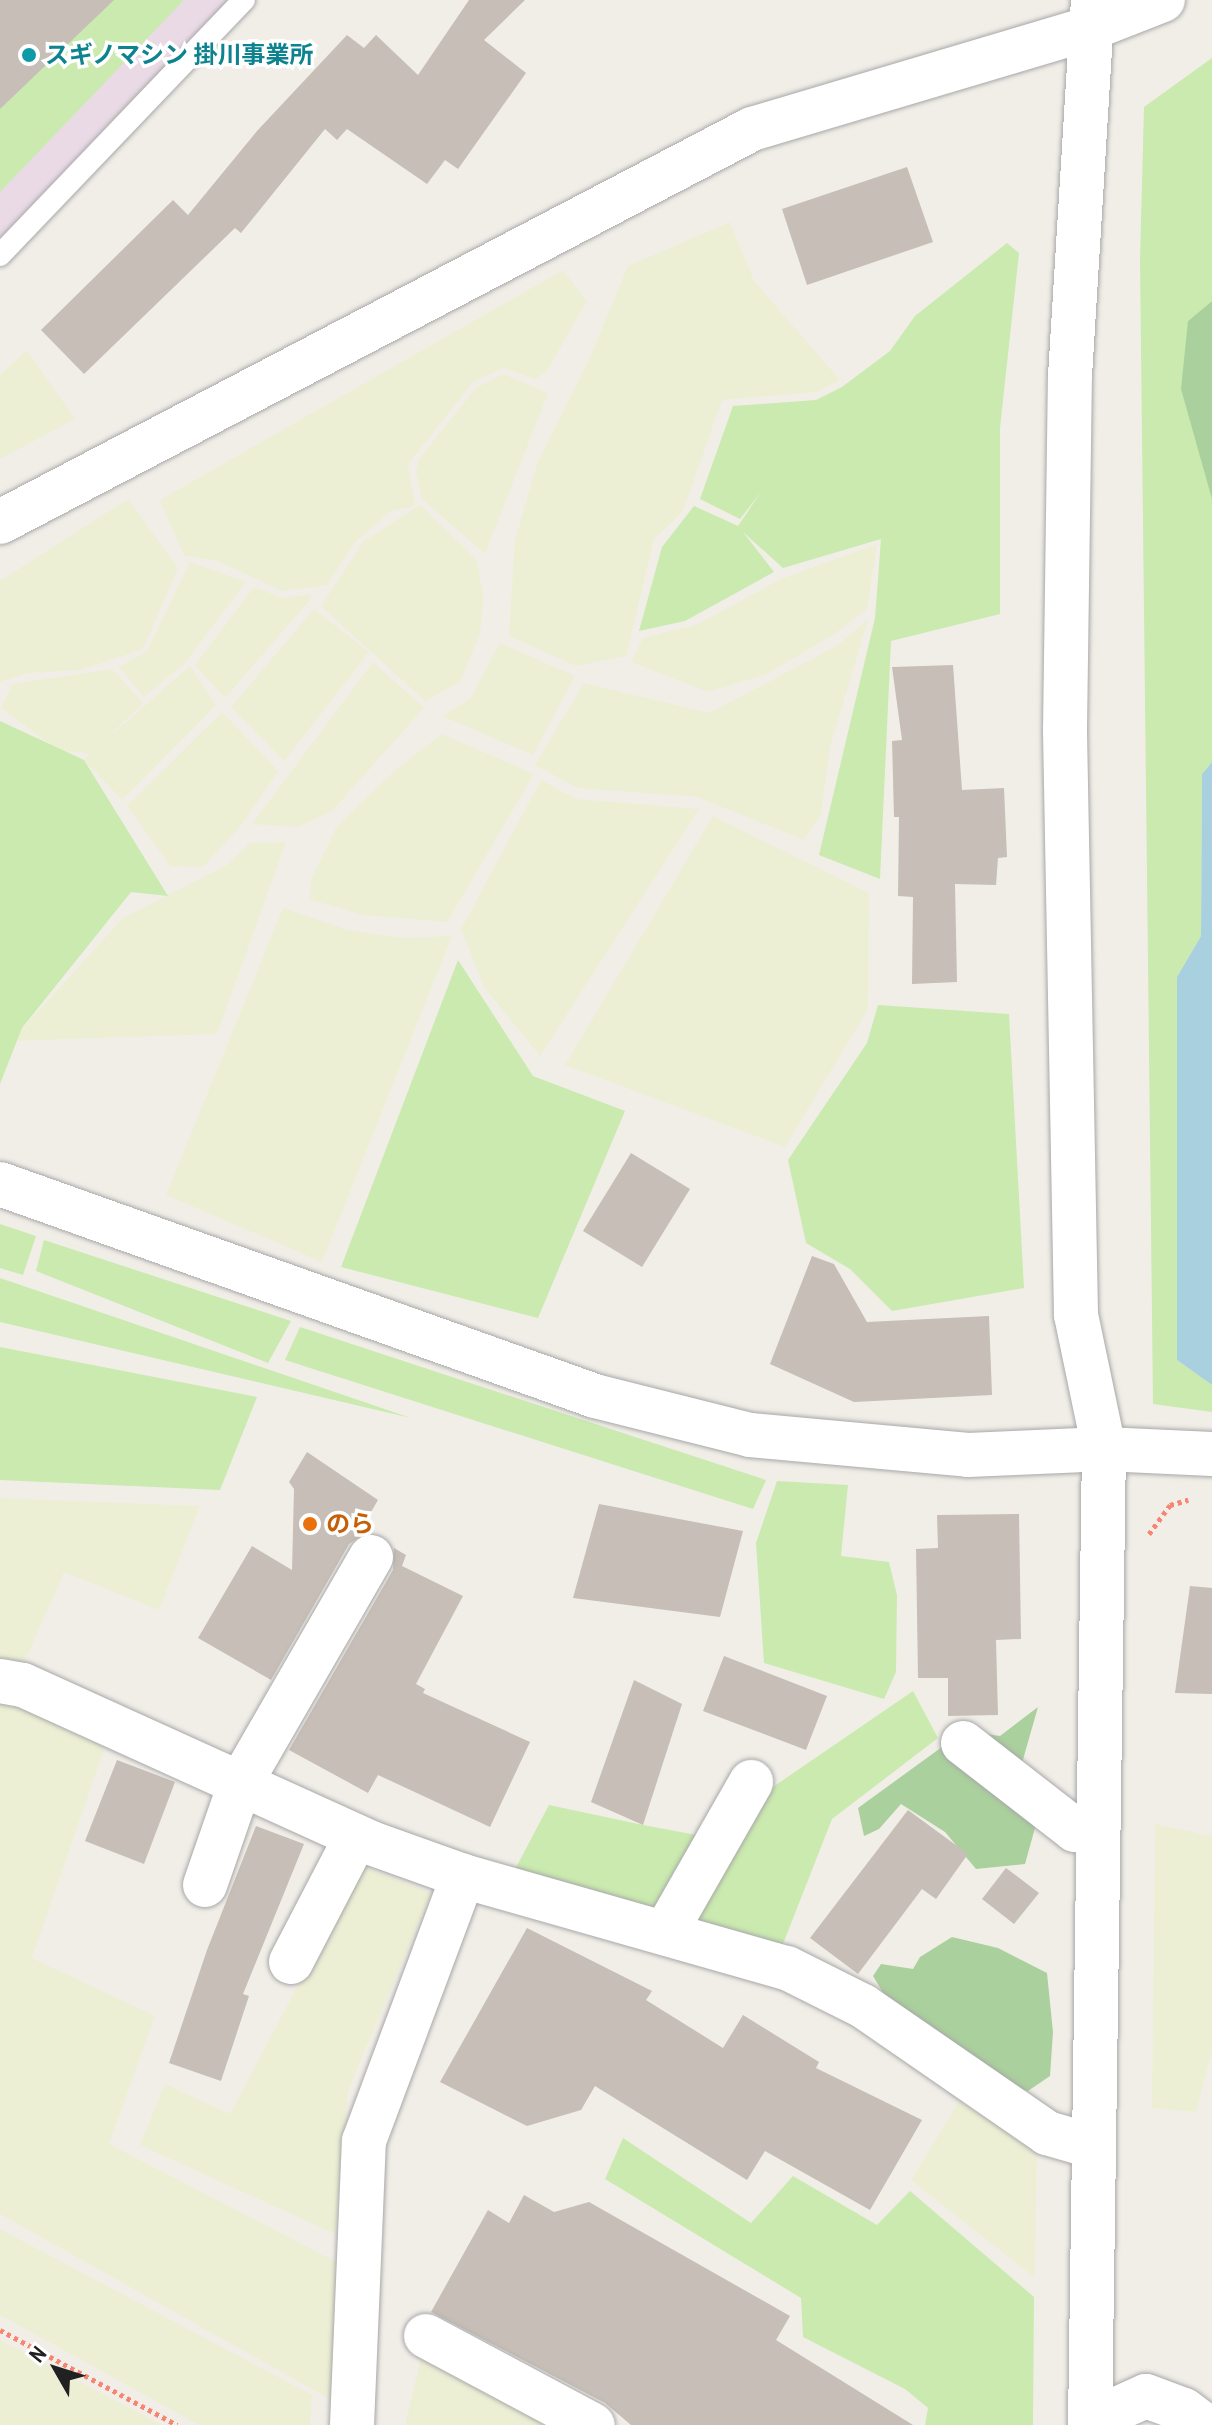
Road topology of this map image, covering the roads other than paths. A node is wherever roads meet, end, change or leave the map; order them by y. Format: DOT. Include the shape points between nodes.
graph roads {
  1 [pos="244,0"];
  2 [pos="1163,0"];
  3 [pos="1093,13"];
  4 [pos="0,255"];
  5 [pos="0,522"];
  6 [pos="0,1184"];
  7 [pos="1104,1449"];
  8 [pos="1212,1454"];
  9 [pos="371,1557"];
  10 [pos="0,1681"];
  11 [pos="963,1743"];
  12 [pos="751,1782"];
  13 [pos="240,1784"];
  14 [pos="1097,1833"];
  15 [pos="356,1837"];
  16 [pos="463,1876"];
  17 [pos="205,1885"];
  18 [pos="665,1933"];
  19 [pos="291,1962"];
  20 [pos="1092,2146"];
  21 [pos="426,2336"];
  22 [pos="1090,2423"];
  23 [pos="352,2425"];
  24 [pos="593,2425"];
  25 [pos="1204,2425"];
  1 -- 4 [label="lane"];
  2 -- 3 [label="street"];
  3 -- 5 [label="street" via="752,129"];
  3 -- 7 [label="street" via="1070,376 1065,730 1076,1315"];
  6 -- 7 [label="street" via="595,1396 661,1414 750,1435 968,1455"];
  7 -- 8 [label="street"];
  7 -- 14 [label="street"];
  9 -- 13 [label="street"];
  10 -- 13 [label="street" via="23,1685"];
  11 -- 14 [label="street" via="1075,1830"];
  12 -- 18 [label="street"];
  13 -- 15 [label="street"];
  13 -- 17 [label="street"];
  14 -- 20 [label="street"];
  15 -- 16 [label="street"];
  15 -- 19 [label="street"];
  16 -- 18 [label="street"];
  16 -- 23 [label="street" via="364,2141"];
  18 -- 20 [label="street" via="787,1968 863,2006 1047,2133"];
  20 -- 22 [label="street"];
  21 -- 24 [label="street"];
  22 -- 25 [label="street" via="1146,2396 1184,2410"];
}
